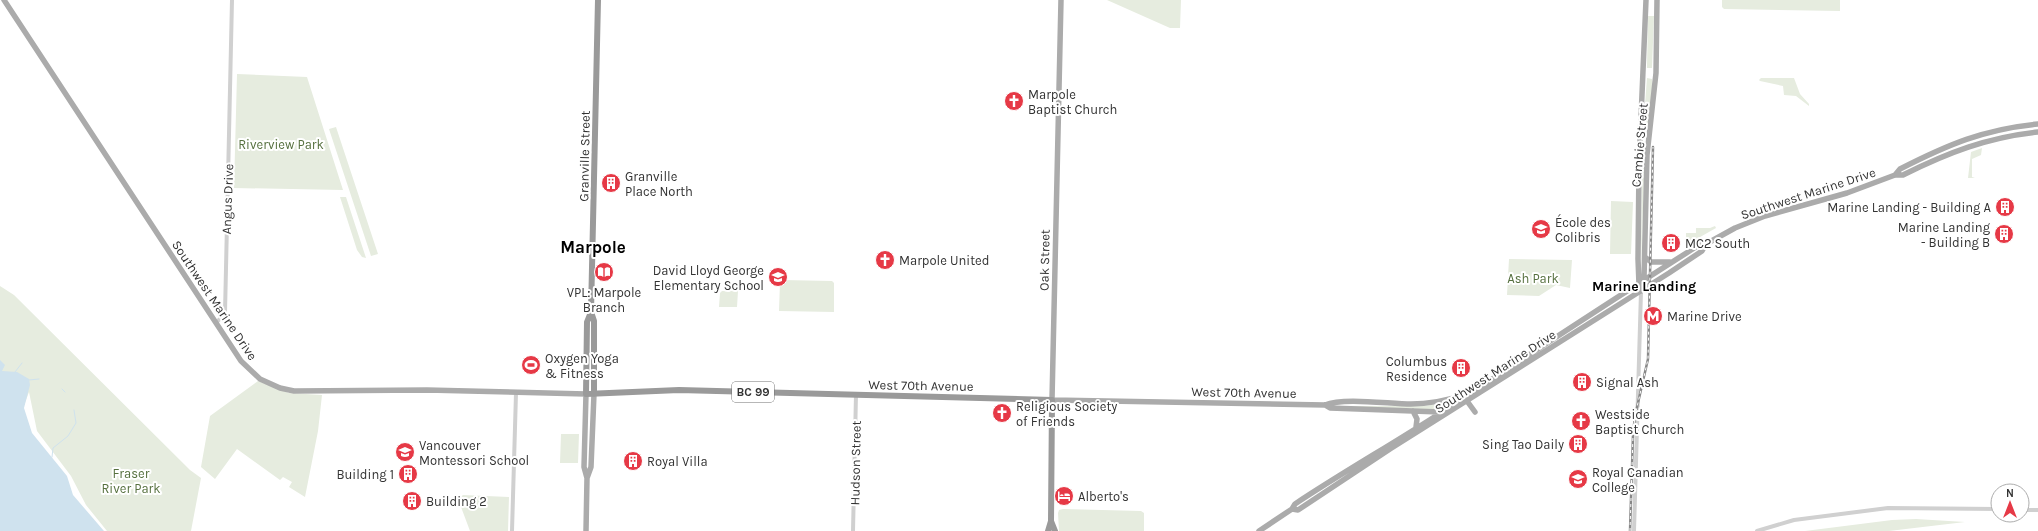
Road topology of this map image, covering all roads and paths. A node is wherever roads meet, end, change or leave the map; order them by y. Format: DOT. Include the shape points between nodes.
graph roads {
  1 [pos="4,0"];
  2 [pos="232,0"];
  3 [pos="598,0"];
  4 [pos="1061,0"];
  5 [pos="1646,0"];
  6 [pos="1657,0"];
  7 [pos="2038,124"];
  8 [pos="2038,132"];
  9 [pos="1895,175"];
  10 [pos="1706,244"];
  11 [pos="1645,256"];
  12 [pos="1672,262"];
  13 [pos="1641,281"];
  14 [pos="1641,291"];
  15 [pos="591,312"];
  16 [pos="217,322"];
  17 [pos="1470,392"];
  18 [pos="516,393"];
  19 [pos="586,394"];
  20 [pos="594,394"];
  21 [pos="856,394"];
  22 [pos="1052,400"];
  23 [pos="1467,401"];
  24 [pos="1325,405"];
  25 [pos="1413,412"];
  26 [pos="1441,412"];
  27 [pos="1474,412"];
  28 [pos="1450,413"];
  29 [pos="1416,427"];
  30 [pos="587,478"];
  31 [pos="1292,509"];
  32 [pos="1990,509"];
  33 [pos="1051,521"];
  34 [pos="512,531"];
  35 [pos="586,531"];
  36 [pos="853,531"];
  37 [pos="1048,531"];
  38 [pos="1055,531"];
  39 [pos="1259,531"];
  40 [pos="1634,531"];
  41 [pos="1757,531"];
  1 -- 16 [label="main road, Southwest Marine Drive"];
  2 -- 16 [label="street, Angus Drive" via="225,313"];
  3 -- 15 [label="highway, Granville Street"];
  4 -- 22 [label="main road, Oak Street"];
  5 -- 13 [label="main road, Cambie Street" via="1639,165"];
  6 -- 11 [label="main road, Cambie Street" via="1655,78 1647,154"];
  7 -- 9 [label="main road, Southwest Marine Drive" via="2002,129 1961,140 1900,169"];
  8 -- 9 [label="main road, Southwest Marine Drive" via="2004,137 1966,147 1903,175"];
  9 -- 10 [label="main road, Southwest Marine Drive" via="1847,194 1765,216 1735,228"];
  10 -- 12 [label="main road, Southwest Marine Drive" via="1699,245"];
  10 -- 14 [label="main road, Southwest Marine Drive" via="1702,251"];
  11 -- 12 [label="main road" via="1651,262"];
  11 -- 13 [label="main road, Cambie Street"];
  12 -- 13 [label="main road, Southwest Marine Drive"];
  13 -- 14 [label="main road, Cambie Street"];
  13 -- 17 [label="main road, Southwest Marine Drive"];
  14 -- 23 [label="main road, Southwest Marine Drive"];
  14 -- 40 [label="street, Cambie Street"];
  15 -- 19 [label="highway, Granville Street" via="587,322"];
  15 -- 20 [label="highway, Granville Street" via="594,322"];
  16 -- 18 [label="main road, Southwest Marine Drive" via="252,372 260,379 280,388 302,391 427,390"];
  17 -- 24 [label="main road, West 70th Avenue" via="1445,401 1425,404 1357,402"];
  17 -- 26 [label="main road, Southwest Marine Drive"];
  18 -- 19 [label="main road, West 70th Avenue"];
  18 -- 34 [label="street"];
  19 -- 20 [label="highway, West 70th Avenue / BC 99"];
  19 -- 30 [label="main road, Granville Street" via="584,467"];
  20 -- 21 [label="highway, West 70th Avenue / BC 99" via="655,390"];
  20 -- 30 [label="main road, Granville Street" via="591,467"];
  21 -- 22 [label="highway, West 70th Avenue / BC 99"];
  21 -- 36 [label="street, Hudson Street"];
  22 -- 24 [label="main road, West 70th Avenue"];
  22 -- 33 [label="highway, Oak Street"];
  23 -- 27 [label="main road"];
  23 -- 28 [label="main road, Southwest Marine Drive"];
  24 -- 25 [label="main road, West 70th Avenue" via="1330,408"];
  25 -- 26 [label="main road, West 70th Avenue"];
  25 -- 29 [label="main road" via="1417,418"];
  26 -- 28 [label="main road, West 70th Avenue"];
  26 -- 29 [label="main road, Southwest Marine Drive"];
  28 -- 31 [label="main road, Southwest Marine Drive" via="1298,510"];
  29 -- 31 [label="main road, Southwest Marine Drive" via="1295,504"];
  30 -- 35 [label="main road, Granville Street"];
  31 -- 39 [label="main road, Southwest Marine Drive"];
  32 -- 41 [label="street" via="1888,508 1794,520"];
  33 -- 37 [label="highway, Oak Street"];
  33 -- 38 [label="highway, Oak Street"];
}
